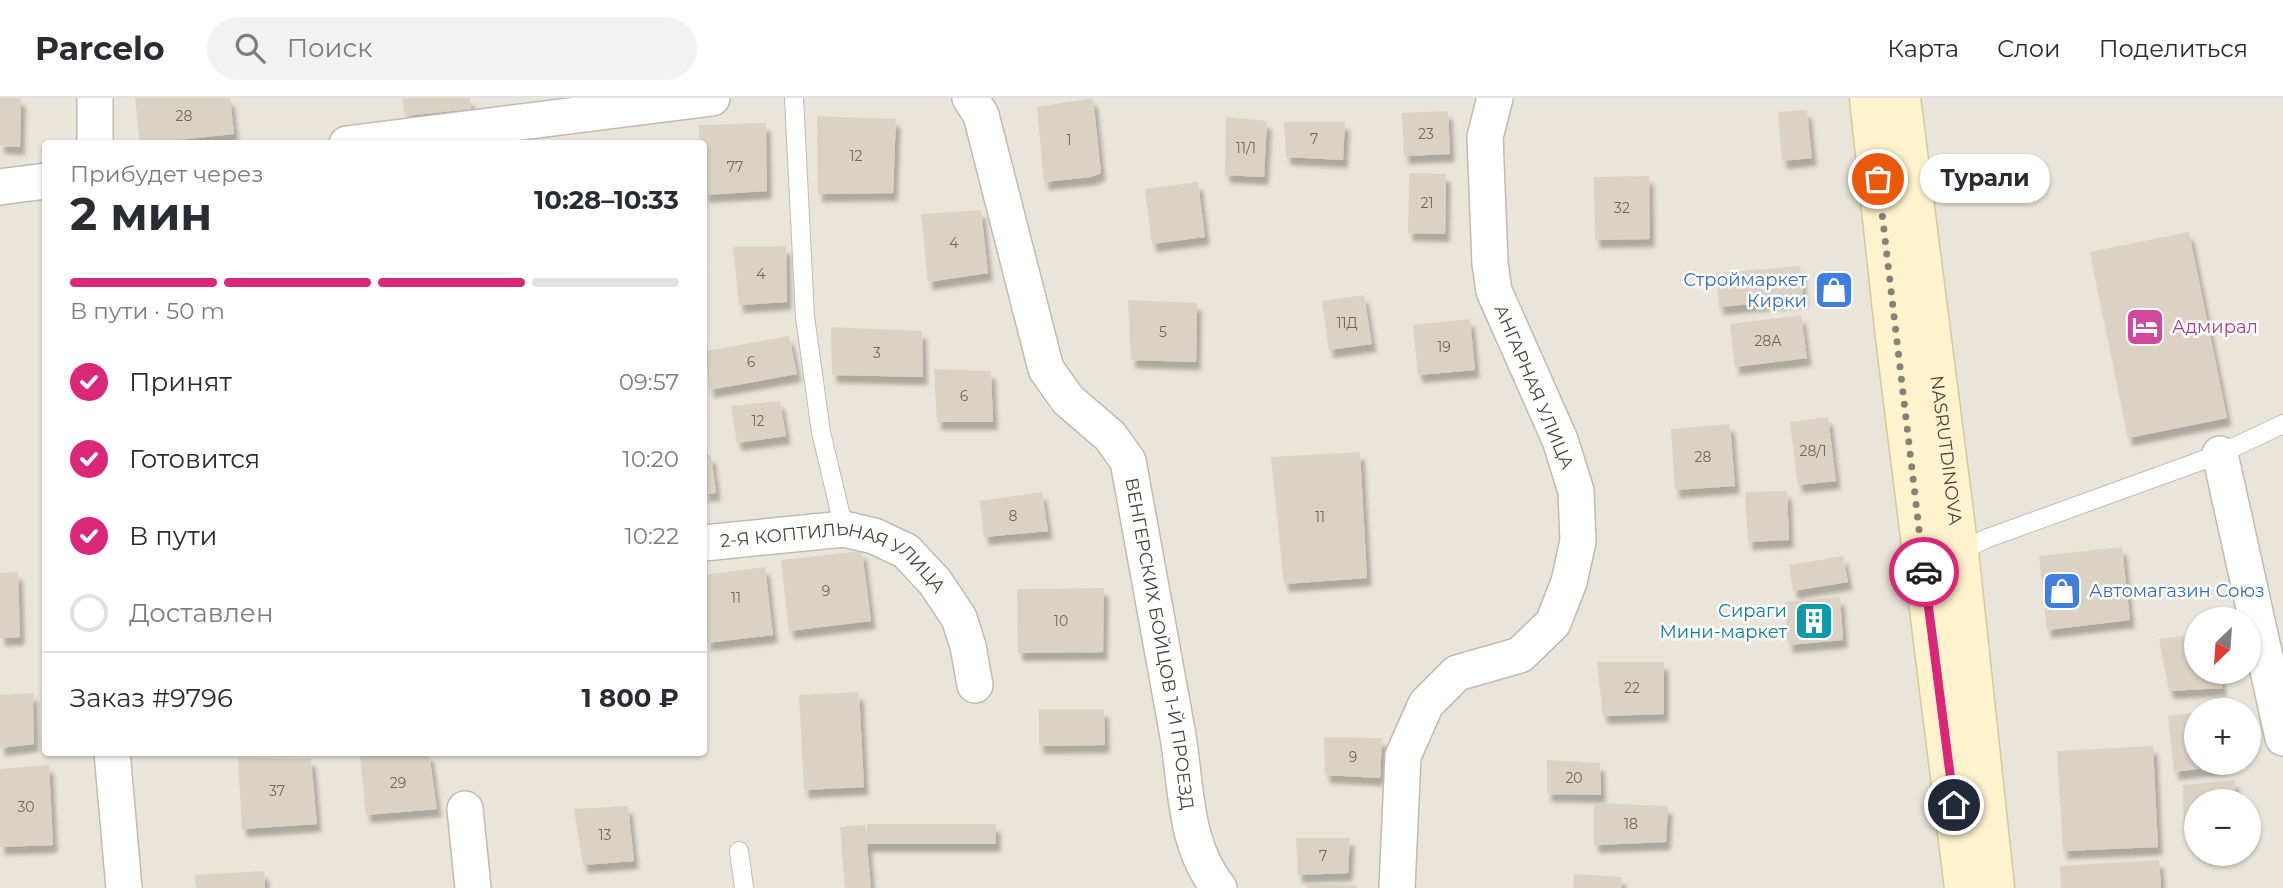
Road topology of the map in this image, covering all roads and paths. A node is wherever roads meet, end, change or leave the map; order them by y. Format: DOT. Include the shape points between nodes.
graph roads {
  1 [pos="95,98"];
  2 [pos="712,98"];
  3 [pos="794,98"];
  4 [pos="970,98"];
  5 [pos="1495,98"];
  6 [pos="1869,98"];
  7 [pos="1901,98"];
  8 [pos="94,140"];
  9 [pos="378,140"];
  10 [pos="42,182"];
  11 [pos="0,187"];
  12 [pos="2283,424"];
  13 [pos="2220,454"];
  14 [pos="844,529"];
  15 [pos="707,543"];
  16 [pos="1941,554"];
  17 [pos="975,685"];
  18 [pos="2283,738"];
  19 [pos="112,756"];
  20 [pos="465,809"];
  21 [pos="740,851"];
  22 [pos="124,888"];
  23 [pos="473,888"];
  24 [pos="744,888"];
  25 [pos="1219,888"];
  26 [pos="1397,888"];
  27 [pos="1964,888"];
  28 [pos="1995,888"];
  1 -- 8 [label="street"];
  2 -- 9 [label="street"];
  3 -- 14 [label="lane" via="805,317 821,432"];
  4 -- 25 [label="street, ВЕНГЕРСКИХ БОЙЦОВ 1-Й ПРОЕЗД" via="981,116 1046,369 1068,400 1110,436 1128,461 1181,750 1191,833 1207,873"];
  5 -- 26 [label="street, АНГАРНАЯ УЛИЦА" via="1485,137 1494,291 1560,440 1576,491 1578,541 1553,623 1520,654 1457,673 1426,704 1403,756"];
  6 -- 16 [label="main road, NASRUTDINOVA"];
  7 -- 16 [label="main road, NASRUTDINOVA"];
  10 -- 11 [label="street"];
  12 -- 13 [label="lane"];
  13 -- 16 [label="lane"];
  13 -- 18 [label="street"];
  14 -- 15 [label="street, 2-Я КОПТИЛЬНАЯ УЛИЦА"];
  14 -- 17 [label="street, 2-Я КОПТИЛЬНАЯ УЛИЦА" via="874,536 905,551 935,582 959,618"];
  16 -- 27 [label="main road, NASRUTDINOVA"];
  16 -- 28 [label="main road, NASRUTDINOVA"];
  19 -- 22 [label="street"];
  20 -- 23 [label="street"];
  21 -- 24 [label="lane"];
}
